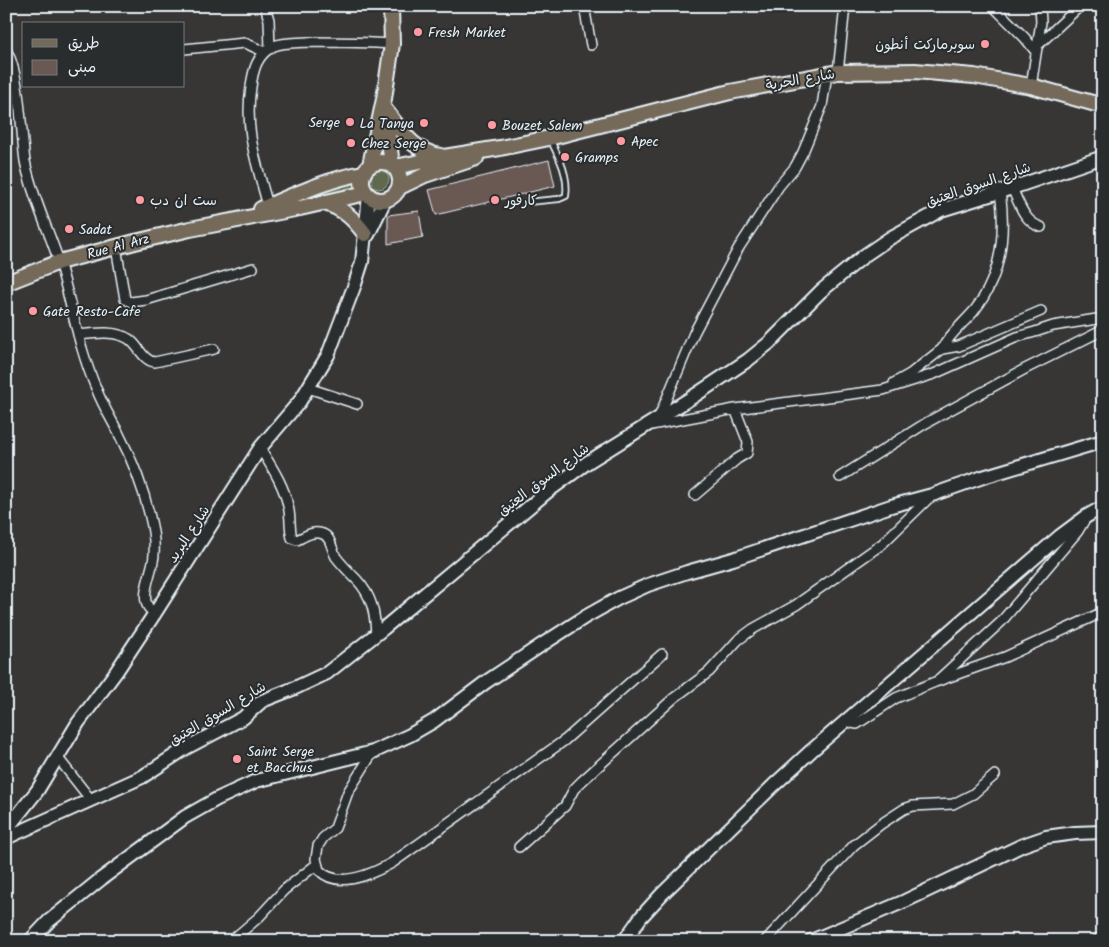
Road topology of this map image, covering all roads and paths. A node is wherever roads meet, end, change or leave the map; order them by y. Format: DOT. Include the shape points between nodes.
graph roads {
  1 [pos="265,6"];
  2 [pos="391,6"];
  3 [pos="584,6"];
  4 [pos="845,6"];
  5 [pos="992,6"];
  6 [pos="1040,6"];
  7 [pos="1080,6"];
  8 [pos="392,44"];
  9 [pos="591,45"];
  10 [pos="1037,49"];
  11 [pos="6,50"];
  12 [pos="185,50"];
  13 [pos="268,51"];
  14 [pos="832,73"];
  15 [pos="1031,86"];
  16 [pos="385,104"];
  17 [pos="1103,106"];
  18 [pos="549,138"];
  19 [pos="500,148"];
  20 [pos="444,157"];
  21 [pos="1103,157"];
  22 [pos="393,166"];
  23 [pos="367,169"];
  24 [pos="400,187"];
  25 [pos="1006,190"];
  26 [pos="368,194"];
  27 [pos="385,200"];
  28 [pos="527,202"];
  29 [pos="323,203"];
  30 [pos="268,206"];
  31 [pos="232,221"];
  32 [pos="1041,227"];
  33 [pos="366,237"];
  34 [pos="116,246"];
  35 [pos="59,262"];
  36 [pos="253,268"];
  37 [pos="6,283"];
  38 [pos="1041,311"];
  39 [pos="1103,318"];
  40 [pos="1103,330"];
  41 [pos="78,335"];
  42 [pos="214,349"];
  43 [pos="942,349"];
  44 [pos="308,388"];
  45 [pos="883,390"];
  46 [pos="357,404"];
  47 [pos="735,409"];
  48 [pos="659,417"];
  49 [pos="644,426"];
  50 [pos="1103,432"];
  51 [pos="1103,441"];
  52 [pos="260,448"];
  53 [pos="1063,454"];
  54 [pos="840,477"];
  55 [pos="695,495"];
  56 [pos="932,495"];
  57 [pos="1103,508"];
  58 [pos="1087,516"];
  59 [pos="1103,612"];
  60 [pos="155,613"];
  61 [pos="376,634"];
  62 [pos="662,654"];
  63 [pos="935,682"];
  64 [pos="849,719"];
  65 [pos="373,752"];
  66 [pos="58,758"];
  67 [pos="995,775"];
  68 [pos="91,800"];
  69 [pos="6,830"];
  70 [pos="1103,832"];
  71 [pos="6,838"];
  72 [pos="519,847"];
  73 [pos="317,864"];
  74 [pos="1103,938"];
  75 [pos="30,941"];
  76 [pos="231,941"];
  77 [pos="624,941"];
  78 [pos="765,941"];
  79 [pos="811,941"];
  80 [pos="1099,941"];
  1 -- 13 [label="street" via="269,20"];
  2 -- 8 [label="main road"];
  3 -- 9 [label="street"];
  4 -- 14 [label="street"];
  5 -- 10 [label="street"];
  6 -- 10 [label="street"];
  7 -- 10 [label="street"];
  8 -- 13 [label="street" via="353,41 288,43"];
  8 -- 16 [label="main road"];
  10 -- 15 [label="street"];
  11 -- 35 [label="street" via="13,64 29,178"];
  12 -- 13 [label="street" via="245,43"];
  13 -- 30 [label="street" via="257,60 253,70 248,106 249,134"];
  14 -- 15 [label="main road, شارع الحرية" via="940,73"];
  14 -- 18 [label="main road, شارع الحرية" via="730,92"];
  14 -- 48 [label="street" via="803,152 738,249 694,333"];
  15 -- 17 [label="main road, شارع الحرية"];
  16 -- 20 [label="main road" via="413,144 429,154"];
  16 -- 22 [label="main road"];
  16 -- 23 [label="main road"];
  18 -- 19 [label="main road, شارع الحرية"];
  18 -- 28 [label="lane" via="565,175 566,196"];
  19 -- 20 [label="main road"];
  19 -- 24 [label="main road"];
  20 -- 22 [label="main road"];
  21 -- 25 [label="street, شارع السوق العتيق"];
  22 -- 23 [label="main road" via="383,162"];
  22 -- 24 [label="main road" via="399,174"];
  23 -- 26 [label="main road" via="362,183"];
  23 -- 30 [label="main road, Rue Al Arz"];
  24 -- 27 [label="main road"];
  25 -- 32 [label="street" via="1028,220"];
  25 -- 43 [label="street" via="995,275 973,311 951,334"];
  25 -- 48 [label="street, شارع السوق العتيق" via="942,210 890,238 821,291 748,360"];
  26 -- 27 [label="main road" via="377,200"];
  26 -- 29 [label="main road, Rue Al Arz"];
  26 -- 33 [label="street, شارع البريد"];
  27 -- 33 [label="street, شارع البريد"];
  29 -- 31 [label="main road, Rue Al Arz"];
  29 -- 33 [label="main road" via="341,209 357,222"];
  30 -- 31 [label="main road, Rue Al Arz"];
  31 -- 34 [label="main road, Rue Al Arz"];
  33 -- 44 [label="street, شارع البريد" via="355,284 331,348"];
  34 -- 35 [label="main road, Rue Al Arz"];
  34 -- 36 [label="street" via="125,299 131,302"];
  35 -- 37 [label="main road, Rue Al Arz"];
  35 -- 41 [label="street"];
  38 -- 43 [label="street" via="965,344"];
  39 -- 45 [label="street" via="1053,326 1017,337 934,374"];
  40 -- 54 [label="street" via="934,418"];
  41 -- 42 [label="street" via="120,335 139,348 146,359 155,362"];
  41 -- 60 [label="street" via="106,413 118,432 143,490 153,527 154,554 145,591 146,603"];
  43 -- 45 [label="street"];
  44 -- 46 [label="street"];
  44 -- 52 [label="street, شارع البريد"];
  45 -- 47 [label="street"];
  47 -- 49 [label="street"];
  47 -- 55 [label="street" via="748,442 747,453"];
  48 -- 49 [label="street, شارع السوق العتيق"];
  49 -- 61 [label="street, شارع السوق العتيق" via="546,492"];
  50 -- 53 [label="street"];
  51 -- 53 [label="street"];
  52 -- 60 [label="street, شارع البريد"];
  52 -- 61 [label="street" via="286,498 292,538 297,540 320,532 327,536 336,556 370,599"];
  53 -- 56 [label="street"];
  56 -- 65 [label="street" via="687,572 619,598 542,644 434,722"];
  56 -- 72 [label="street" via="882,544 796,605 753,628 738,640 709,672 674,698 582,781 565,806"];
  57 -- 58 [label="street"];
  58 -- 63 [label="street" via="1001,622"];
  58 -- 64 [label="street"];
  59 -- 63 [label="street" via="1005,657"];
  60 -- 66 [label="street, شارع البريد" via="78,723"];
  61 -- 68 [label="street, شارع السوق العتيق" via="327,673 262,701 243,718 186,748 142,777"];
  62 -- 73 [label="street" via="565,740 392,864 354,879 332,877 321,872"];
  63 -- 64 [label="street" via="896,698 857,724"];
  64 -- 77 [label="street" via="774,785 662,894"];
  65 -- 73 [label="street" via="348,792 335,828 318,846"];
  65 -- 75 [label="street" via="256,781 217,799 185,817 93,885"];
  66 -- 68 [label="street"];
  66 -- 69 [label="street, شارع البريد" via="37,792"];
  67 -- 78 [label="street" via="973,794 953,804 914,806 881,824 854,845"];
  68 -- 71 [label="street, شارع السوق العتيق"];
  70 -- 79 [label="street" via="1046,837 1022,845 905,901"];
  73 -- 76 [label="street" via="284,890 260,917"];
  74 -- 80 [label="street"];
}
